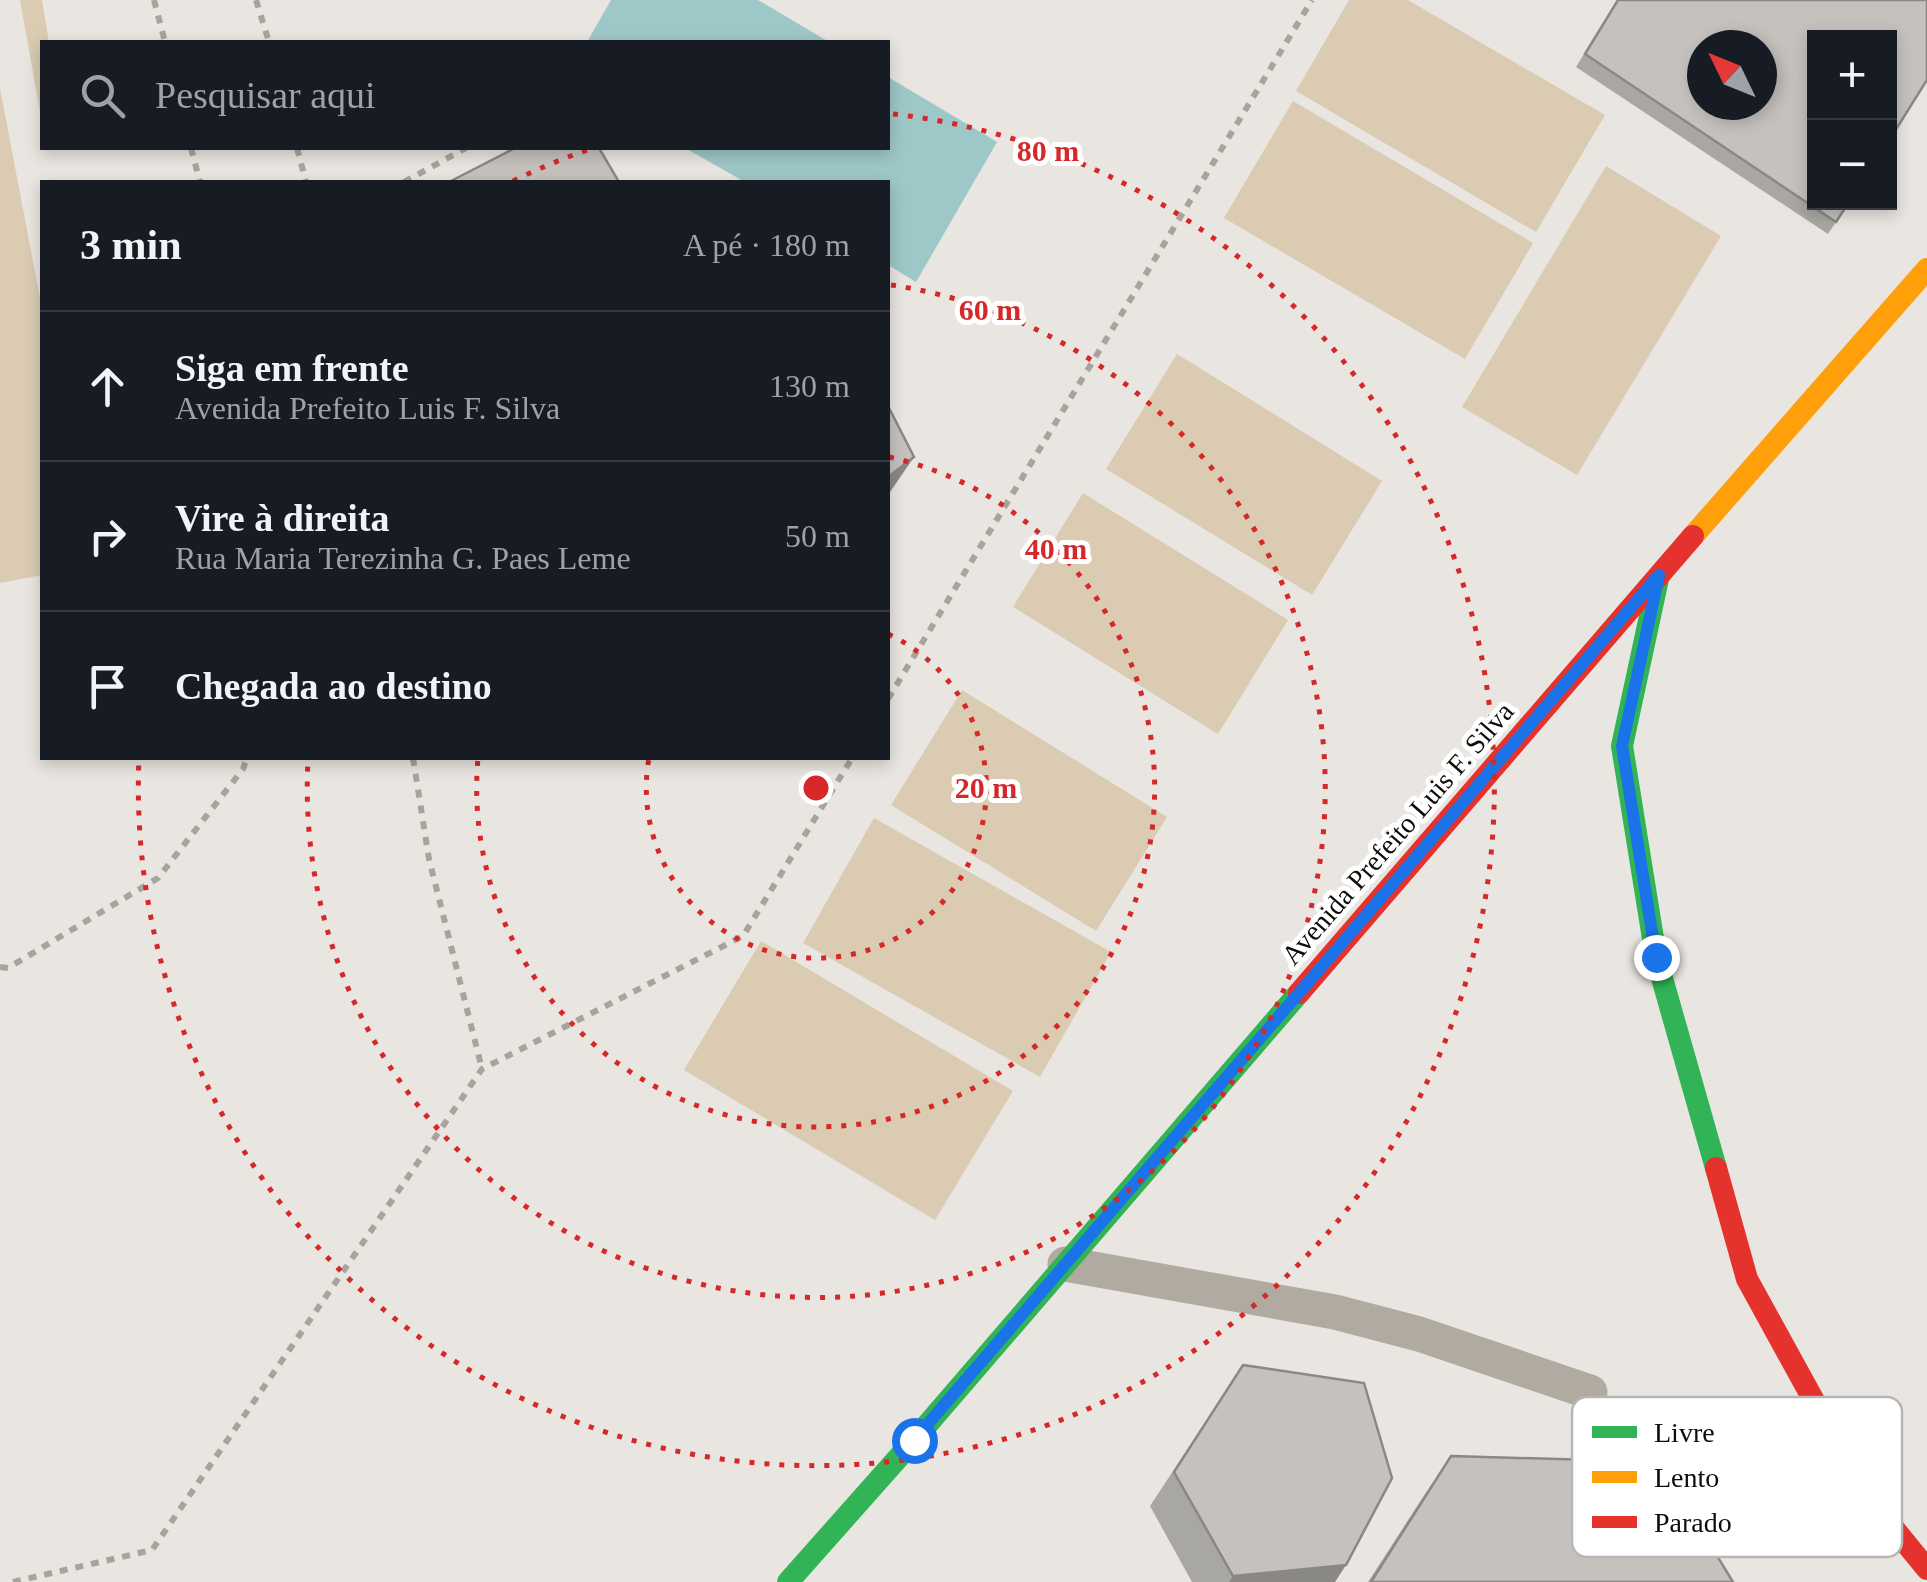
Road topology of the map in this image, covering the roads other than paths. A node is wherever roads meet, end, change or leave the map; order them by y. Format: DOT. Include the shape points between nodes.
graph roads {
  1 [pos="1927,269"];
  2 [pos="1659,575"];
  3 [pos="1065,1264"];
  4 [pos="1590,1392"];
  5 [pos="1812,1397"];
  6 [pos="914,1440"];
  7 [pos="860,1534"];
  8 [pos="1902,1539"];
  9 [pos="1927,1570"];
  10 [pos="788,1582"];
  1 -- 2 [label="street, Avenida Prefeito Luis F. Silva"];
  2 -- 3 [label="street, Avenida Prefeito Luis F. Silva"];
  2 -- 5 [label="street" via="1622,746 1656,957 1747,1279"];
  3 -- 4 [label="lane" via="1335,1312"];
  3 -- 6 [label="street, Avenida Prefeito Luis F. Silva"];
  6 -- 7 [label="street, Avenida Prefeito Luis F. Silva"];
  6 -- 10 [label="street, Avenida Prefeito Luis F. Silva"];
  8 -- 9 [label="street"];
}
